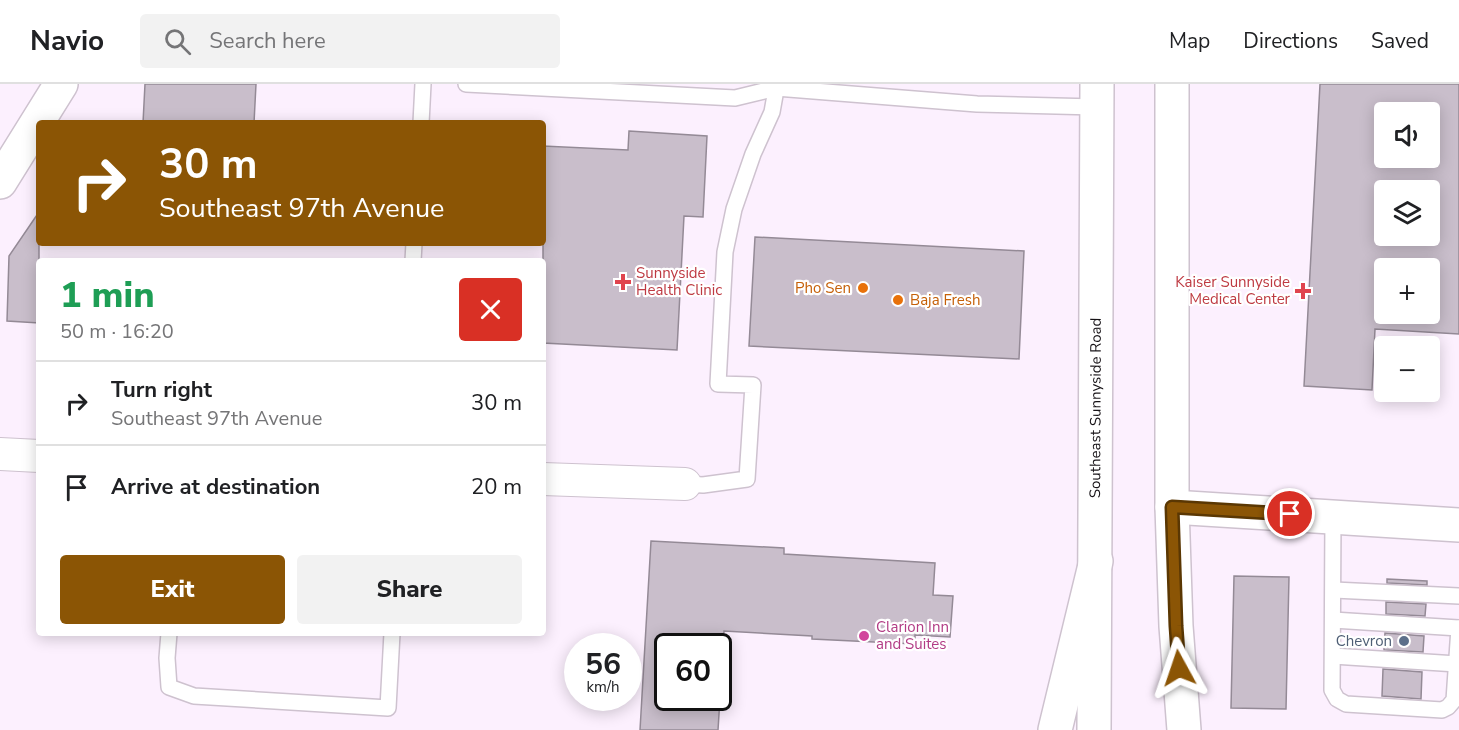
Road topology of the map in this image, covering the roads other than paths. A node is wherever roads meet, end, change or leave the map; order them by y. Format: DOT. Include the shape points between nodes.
graph roads {
  1 [pos="61,84"];
  2 [pos="423,84"];
  3 [pos="466,84"];
  4 [pos="1172,84"];
  5 [pos="776,86"];
  6 [pos="1097,96"];
  7 [pos="39,120"];
  8 [pos="421,120"];
  9 [pos="36,124"];
  10 [pos="0,182"];
  11 [pos="0,454"];
  12 [pos="36,456"];
  13 [pos="546,479"];
  14 [pos="685,483"];
  15 [pos="1172,507"];
  16 [pos="1333,517"];
  17 [pos="1459,525"];
  18 [pos="1096,561"];
  19 [pos="1334,590"];
  20 [pos="1459,596"];
  21 [pos="1333,620"];
  22 [pos="1459,628"];
  23 [pos="169,636"];
  24 [pos="392,636"];
  25 [pos="1333,656"];
  26 [pos="1456,664"];
  27 [pos="1055,730"];
  28 [pos="1094,730"];
  29 [pos="1184,730"];
  1 -- 7 [label="main road"];
  2 -- 8 [label="lane"];
  3 -- 5 [label="lane" via="735,98"];
  4 -- 15 [label="main road"];
  5 -- 6 [label="lane" via="977,104"];
  5 -- 14 [label="lane" via="772,112 734,208 725,252 718,384 753,385 747,479 703,485"];
  6 -- 18 [label="main road, Southeast Sunnyside Road"];
  9 -- 10 [label="main road"];
  11 -- 12 [label="street"];
  13 -- 14 [label="street"];
  15 -- 16 [label="main road"];
  15 -- 29 [label="main road"];
  16 -- 17 [label="main road"];
  16 -- 19 [label="lane"];
  18 -- 27 [label="main road"];
  18 -- 28 [label="main road, Southeast Sunnyside Road"];
  19 -- 20 [label="lane"];
  19 -- 21 [label="lane"];
  21 -- 22 [label="lane"];
  21 -- 25 [label="lane"];
  22 -- 26 [label="lane"];
  23 -- 24 [label="lane" via="170,687 194,696 388,708"];
  25 -- 26 [label="lane"];
  25 -- 26 [label="lane" via="1332,690 1346,704 1442,710 1454,700"];
}
